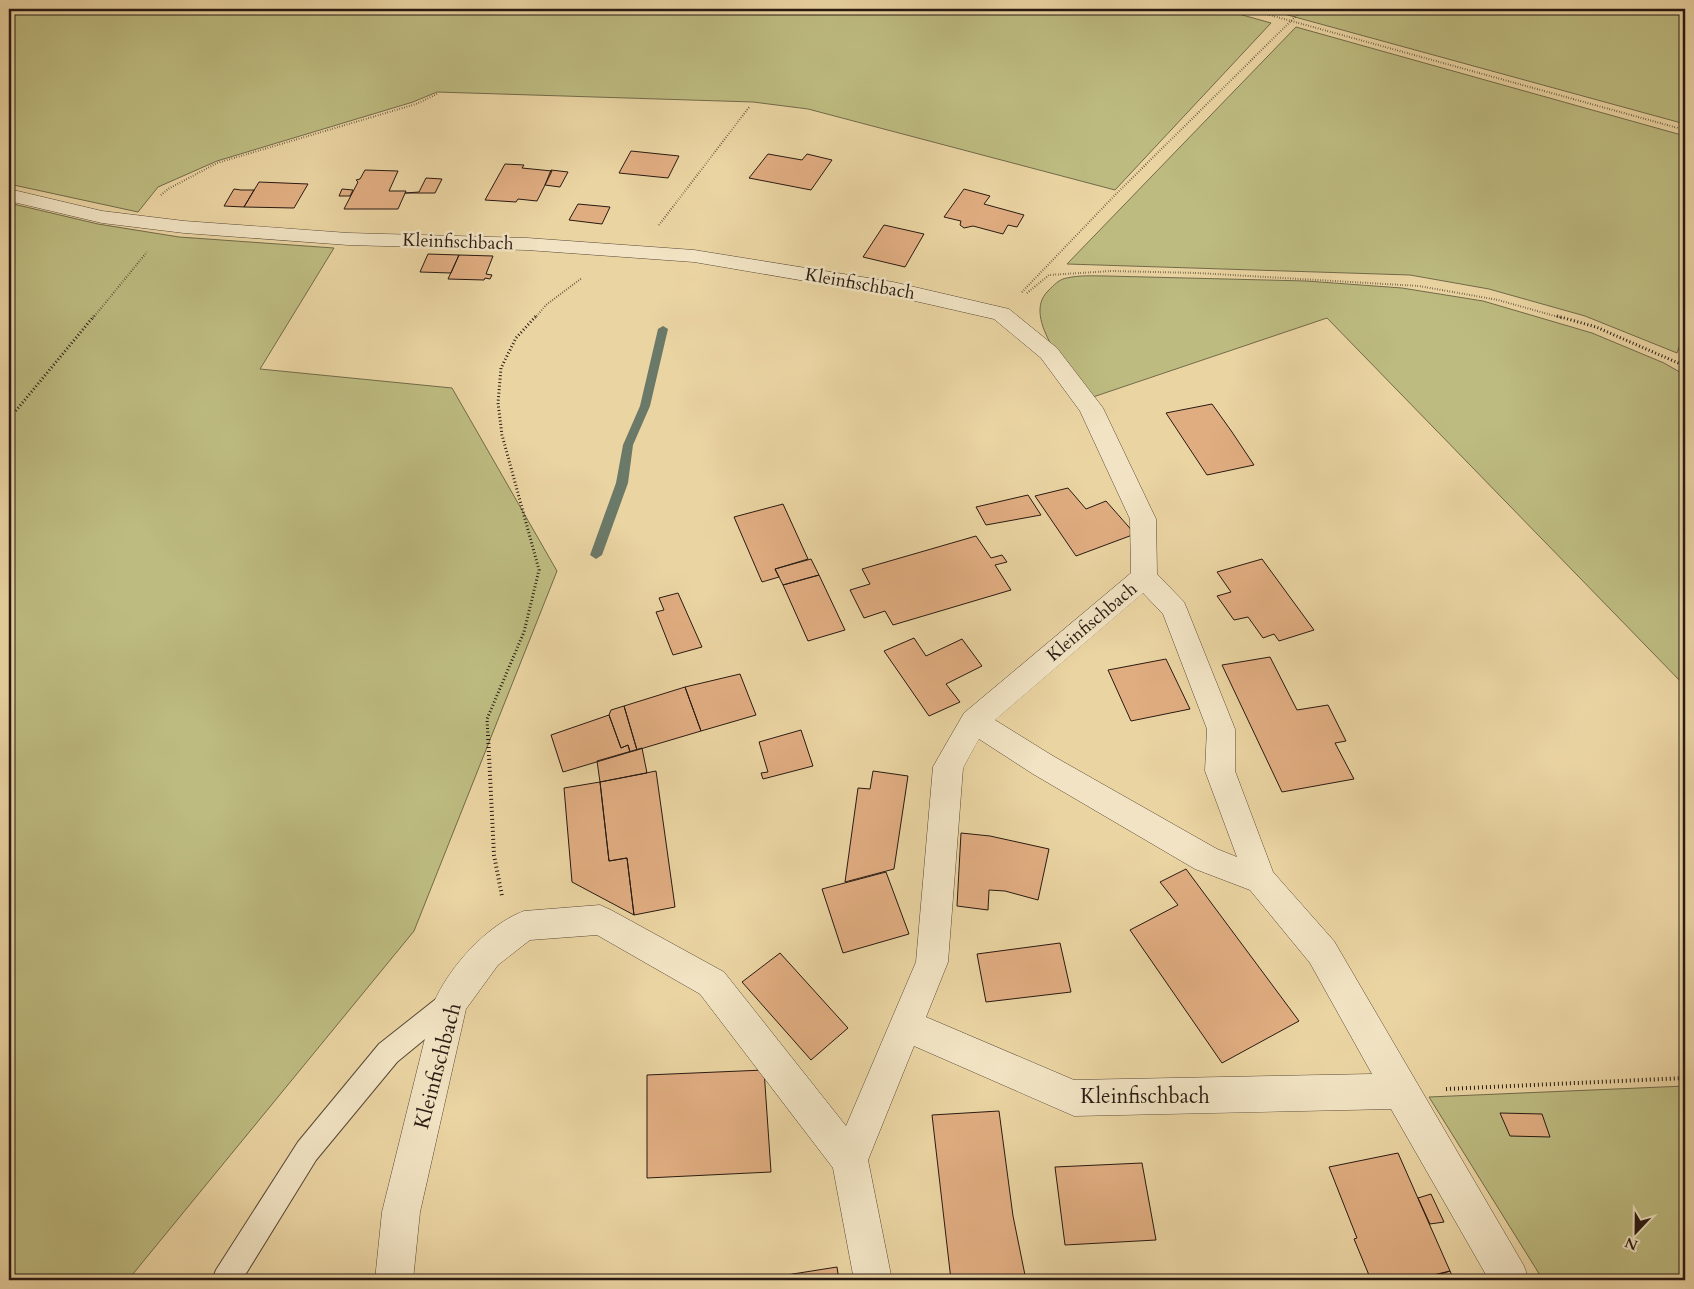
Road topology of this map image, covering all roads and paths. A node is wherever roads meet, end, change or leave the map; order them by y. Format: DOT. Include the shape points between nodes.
graph roads {
  1 [pos="1248,9"];
  2 [pos="1302,9"];
  3 [pos="1290,21"];
  4 [pos="437,94"];
  5 [pos="750,106"];
  6 [pos="1685,130"];
  7 [pos="9,195"];
  8 [pos="167,225"];
  9 [pos="616,250"];
  10 [pos="1001,314"];
  11 [pos="1685,366"];
  12 [pos="9,420"];
  13 [pos="1144,577"];
  14 [pos="974,721"];
  15 [pos="1261,880"];
  16 [pos="510,936"];
  17 [pos="451,1002"];
  18 [pos="905,1024"];
  19 [pos="1685,1078"];
  20 [pos="1400,1091"];
  21 [pos="850,1160"];
  22 [pos="226,1280"];
  23 [pos="394,1280"];
  24 [pos="872,1280"];
  25 [pos="1510,1280"];
  1 -- 3 [label="path"];
  2 -- 3 [label="path"];
  3 -- 6 [label="path"];
  3 -- 10 [label="path"];
  4 -- 8 [label="path" via="416,104 217,163 168,189 155,201"];
  5 -- 9 [label="path" via="648,240"];
  7 -- 8 [label="street, Kleinfischbach" via="102,217"];
  8 -- 9 [label="street, Kleinfischbach" via="348,239"];
  8 -- 12 [label="path"];
  9 -- 10 [label="street, Kleinfischbach" via="694,256 778,269 893,289"];
  9 -- 16 [label="path" via="546,305 516,338 502,368 498,402 502,435 539,570 524,632 487,719 494,855"];
  10 -- 11 [label="path" via="1049,275 1111,271 1198,273 1419,286 1498,300 1596,327"];
  10 -- 13 [label="street, Kleinfischbach" via="1049,353 1091,408 1143,520"];
  13 -- 14 [label="street, Kleinfischbach"];
  13 -- 15 [label="street" via="1174,609 1194,659 1220,729 1220,771"];
  14 -- 15 [label="street" via="1043,765 1206,859"];
  14 -- 18 [label="street, Kleinfischbach" via="948,767 932,962"];
  15 -- 20 [label="street" via="1322,952"];
  16 -- 17 [label="street, Kleinfischbach" via="486,954"];
  16 -- 21 [label="street, Kleinfischbach" via="524,926 600,920 712,983"];
  17 -- 22 [label="lane" via="388,1053 307,1151"];
  17 -- 23 [label="street, Kleinfischbach" via="401,1212"];
  18 -- 20 [label="street, Kleinfischbach" via="1074,1098"];
  18 -- 21 [label="street, Kleinfischbach"];
  19 -- 20 [label="path"];
  20 -- 25 [label="street"];
  21 -- 24 [label="street, Kleinfischbach"];
}
